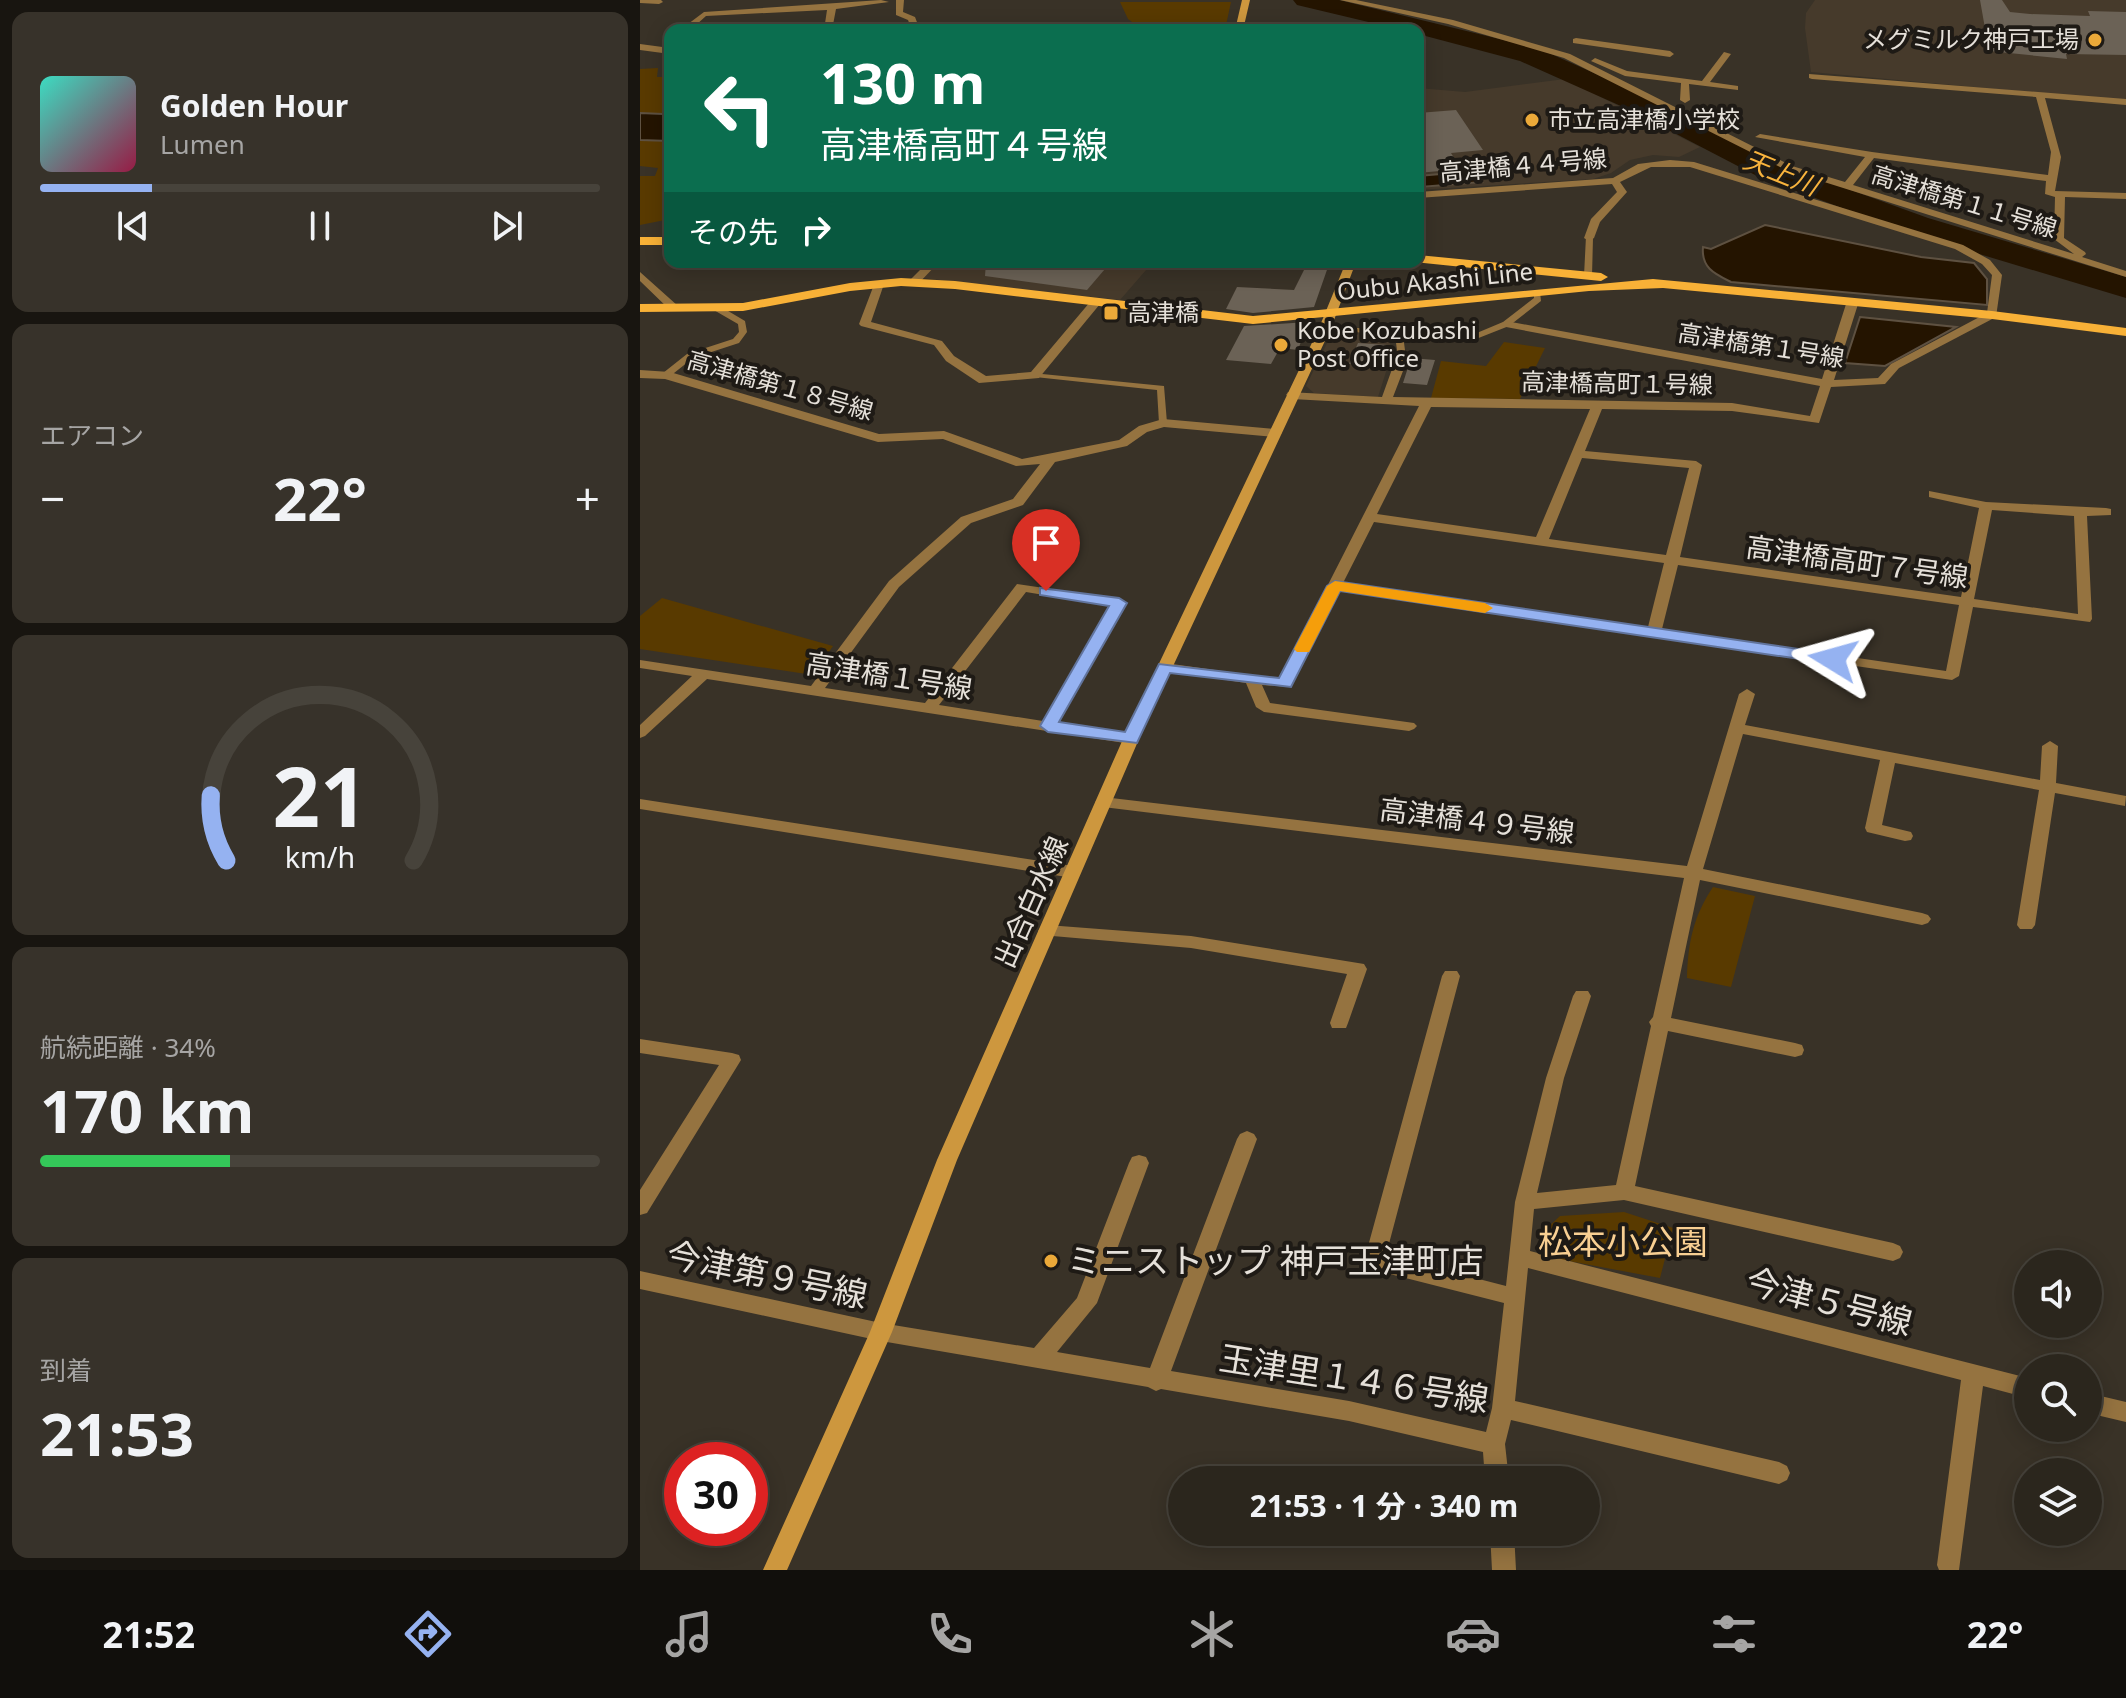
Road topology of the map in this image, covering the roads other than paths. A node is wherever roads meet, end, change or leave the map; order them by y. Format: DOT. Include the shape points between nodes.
graph roads {
  1 [pos="900,0"];
  2 [pos="1246,0"];
  3 [pos="1344,0"];
  4 [pos="640,1"];
  5 [pos="659,2"];
  6 [pos="885,2"];
  7 [pos="832,7"];
  8 [pos="692,24"];
  9 [pos="829,24"];
  10 [pos="914,24"];
  11 [pos="1240,24"];
  12 [pos="1576,41"];
  13 [pos="640,47"];
  14 [pos="664,50"];
  15 [pos="1653,52"];
  16 [pos="1670,54"];
  17 [pos="1727,54"];
  18 [pos="1567,56"];
  19 [pos="1635,74"];
  20 [pos="1812,76"];
  21 [pos="1685,81"];
  22 [pos="1704,84"];
  23 [pos="1735,88"];
  24 [pos="2040,94"];
  25 [pos="1685,100"];
  26 [pos="2126,102"];
  27 [pos="1760,137"];
  28 [pos="1872,155"];
  29 [pos="2049,178"];
  30 [pos="1615,181"];
  31 [pos="1846,187"];
  32 [pos="2060,194"];
  33 [pos="1424,195"];
  34 [pos="2126,196"];
  35 [pos="1985,229"];
  36 [pos="1589,238"];
  37 [pos="640,241"];
  38 [pos="664,241"];
  39 [pos="1959,247"];
  40 [pos="1424,260"];
  41 [pos="2095,264"];
  42 [pos="928,268"];
  43 [pos="1348,268"];
  44 [pos="2126,274"];
  45 [pos="640,275"];
  46 [pos="1588,276"];
  47 [pos="913,283"];
  48 [pos="879,284"];
  49 [pos="1663,284"];
  50 [pos="1537,294"];
  51 [pos="1853,301"];
  52 [pos="1094,304"];
  53 [pos="715,307"];
  54 [pos="640,308"];
  55 [pos="674,308"];
  56 [pos="1992,315"];
  57 [pos="1326,322"];
  58 [pos="1506,324"];
  59 [pos="2126,332"];
  60 [pos="1399,334"];
  61 [pos="1402,358"];
  62 [pos="640,374"];
  63 [pos="666,375"];
  64 [pos="1035,375"];
  65 [pos="1829,384"];
  66 [pos="1292,395"];
  67 [pos="1386,401"];
  68 [pos="1427,403"];
  69 [pos="1598,405"];
  70 [pos="1163,423"];
  71 [pos="1276,433"];
  72 [pos="1578,454"];
  73 [pos="1051,459"];
  74 [pos="1934,494"];
  75 [pos="1986,506"];
  76 [pos="2080,512"];
  77 [pos="2106,512"];
  78 [pos="1369,517"];
  79 [pos="1541,542"];
  80 [pos="1674,562"];
  81 [pos="1335,586"];
  82 [pos="1967,605"];
  83 [pos="1654,632"];
  84 [pos="640,664"];
  85 [pos="1165,667"];
  86 [pos="703,674"];
  87 [pos="1253,682"];
  88 [pos="815,691"];
  89 [pos="1747,694"];
  90 [pos="929,708"];
  91 [pos="647,718"];
  92 [pos="1048,726"];
  93 [pos="1409,726"];
  94 [pos="1737,728"];
  95 [pos="640,733"];
  96 [pos="1131,739"];
  97 [pos="2050,746"];
  98 [pos="1889,756"];
  99 [pos="2048,787"];
  100 [pos="2125,801"];
  101 [pos="1103,802"];
  102 [pos="640,804"];
  103 [pos="1905,836"];
  104 [pos="1073,872"];
  105 [pos="1693,873"];
  106 [pos="1922,919"];
  107 [pos="2026,925"];
  108 [pos="1047,931"];
  109 [pos="1451,976"];
  110 [pos="1582,996"];
  111 [pos="1658,1022"];
  112 [pos="1339,1023"];
  113 [pos="640,1046"];
  114 [pos="1795,1050"];
  115 [pos="1247,1139"];
  116 [pos="1139,1163"];
  117 [pos="1624,1192"];
  118 [pos="1525,1202"];
  119 [pos="640,1207"];
  120 [pos="1893,1252"];
  121 [pos="1520,1257"];
  122 [pos="640,1280"];
  123 [pos="1515,1297"];
  124 [pos="881,1332"];
  125 [pos="1037,1360"];
  126 [pos="1973,1375"];
  127 [pos="1156,1381"];
  128 [pos="2014,1385"];
  129 [pos="2102,1406"];
  130 [pos="1503,1408"];
  131 [pos="2126,1412"];
  132 [pos="1494,1444"];
  133 [pos="1496,1466"];
  134 [pos="1779,1473"];
  135 [pos="1503,1546"];
  136 [pos="1949,1565"];
  137 [pos="775,1570"];
  138 [pos="1504,1570"];
  1 -- 10 [label="street" via="899,13"];
  2 -- 11 [label="street"];
  3 -- 18 [label="street, 高津橋第１１号線" via="1450,22"];
  4 -- 5 [label="street"];
  6 -- 7 [label="street"];
  7 -- 8 [label="street" via="704,14"];
  7 -- 9 [label="street"];
  12 -- 15 [label="street"];
  13 -- 14 [label="street"];
  15 -- 16 [label="street"];
  15 -- 19 [label="street"];
  17 -- 22 [label="street"];
  18 -- 19 [label="street" via="1579,54"];
  18 -- 31 [label="street, 高津橋第１１号線" via="1789,168"];
  19 -- 21 [label="street"];
  20 -- 24 [label="street"];
  21 -- 22 [label="street"];
  21 -- 25 [label="street"];
  22 -- 23 [label="street"];
  24 -- 26 [label="street"];
  24 -- 29 [label="street" via="2056,160"];
  27 -- 28 [label="street"];
  28 -- 29 [label="street"];
  28 -- 31 [label="street"];
  29 -- 32 [label="street" via="2050,194"];
  30 -- 33 [label="street, 高津橋４４号線"];
  30 -- 36 [label="street" via="1622,192 1595,221"];
  30 -- 39 [label="street, 高津橋４４号線" via="1633,168 1660,161 1691,164"];
  31 -- 35 [label="street, 高津橋第１１号線"];
  32 -- 34 [label="street"];
  32 -- 41 [label="street" via="2059,239"];
  35 -- 39 [label="street"];
  35 -- 41 [label="street, 高津橋第１１号線"];
  36 -- 46 [label="lane"];
  37 -- 38 [label="main road"];
  39 -- 56 [label="street, 高津橋４４号線" via="1997,275"];
  40 -- 46 [label="main road, Oubu Akashi Line"];
  41 -- 44 [label="street, 高津橋第１１号線"];
  42 -- 47 [label="street"];
  43 -- 57 [label="street, 出合白水線"];
  45 -- 55 [label="street"];
  46 -- 49 [label="main road, Oubu Akashi Line"];
  47 -- 48 [label="main road, Oubu Akashi Line"];
  47 -- 52 [label="main road, Oubu Akashi Line"];
  48 -- 53 [label="main road, Oubu Akashi Line"];
  48 -- 64 [label="street" via="865,324 938,343 950,362 983,380"];
  49 -- 50 [label="main road, Oubu Akashi Line"];
  49 -- 51 [label="main road, Oubu Akashi Line"];
  50 -- 57 [label="main road, Oubu Akashi Line"];
  50 -- 58 [label="lane" via="1538,299"];
  51 -- 56 [label="main road, Oubu Akashi Line"];
  51 -- 65 [label="street, 高津橋高町１号線"];
  52 -- 57 [label="main road, Oubu Akashi Line"];
  52 -- 64 [label="street"];
  53 -- 55 [label="main road, Oubu Akashi Line"];
  53 -- 63 [label="lane" via="742,323 743,332 736,341 690,356"];
  54 -- 55 [label="main road, Oubu Akashi Line"];
  56 -- 59 [label="main road, Oubu Akashi Line"];
  56 -- 65 [label="street, 高津橋第１号線" via="1895,366 1881,381"];
  57 -- 60 [label="lane"];
  57 -- 66 [label="street, 出合白水線"];
  58 -- 60 [label="lane" via="1473,337"];
  58 -- 65 [label="street, 高津橋第１号線"];
  60 -- 61 [label="lane"];
  61 -- 67 [label="street"];
  62 -- 63 [label="street, 高津橋第１８号線"];
  63 -- 73 [label="street, 高津橋第１８号線" via="878,438 944,435 1021,463"];
  64 -- 70 [label="lane" via="1161,388"];
  65 -- 69 [label="street, 高津橋高町１号線" via="1815,420 1732,407"];
  66 -- 67 [label="street, 高津橋高町１号線"];
  66 -- 71 [label="street, 出合白水線"];
  67 -- 68 [label="street, 高津橋高町１号線"];
  68 -- 69 [label="street, 高津橋高町１号線"];
  68 -- 78 [label="street"];
  69 -- 72 [label="street"];
  70 -- 71 [label="street"];
  70 -- 73 [label="street, 高津橋第１８号線" via="1123,443"];
  71 -- 85 [label="street, 出合白水線"];
  72 -- 79 [label="street"];
  72 -- 80 [label="street" via="1696,465"];
  73 -- 88 [label="street" via="1018,502 966,520 894,584"];
  74 -- 75 [label="street"];
  75 -- 76 [label="street"];
  75 -- 82 [label="street"];
  76 -- 77 [label="street"];
  76 -- 82 [label="street, 高津橋高町７号線" via="2085,619"];
  78 -- 79 [label="street, 高津橋高町７号線"];
  78 -- 81 [label="street"];
  79 -- 80 [label="street, 高津橋高町７号線"];
  80 -- 82 [label="street, 高津橋高町７号線"];
  80 -- 83 [label="street"];
  81 -- 83 [label="street"];
  81 -- 87 [label="street" via="1285,684"];
  82 -- 83 [label="street" via="1952,676"];
  84 -- 86 [label="street, 高津橋１号線"];
  85 -- 87 [label="street"];
  85 -- 96 [label="street, 出合白水線"];
  86 -- 88 [label="street, 高津橋１号線"];
  86 -- 91 [label="street"];
  87 -- 93 [label="street" via="1264,707"];
  88 -- 90 [label="street, 高津橋１号線"];
  89 -- 94 [label="street"];
  90 -- 92 [label="street, 高津橋１号線"];
  90 -- 92 [label="street" via="1022,587 1119,603"];
  91 -- 95 [label="street"];
  92 -- 96 [label="street, 高津橋１号線"];
  94 -- 98 [label="street"];
  94 -- 105 [label="street"];
  96 -- 101 [label="street, 出合白水線"];
  97 -- 99 [label="street"];
  98 -- 99 [label="street"];
  98 -- 103 [label="street" via="1873,828"];
  99 -- 100 [label="street"];
  99 -- 107 [label="street"];
  101 -- 104 [label="street, 出合白水線"];
  101 -- 105 [label="street, 高津橋４９号線"];
  102 -- 104 [label="street"];
  104 -- 108 [label="street, 出合白水線"];
  105 -- 106 [label="street, 高津橋４９号線"];
  105 -- 111 [label="street"];
  108 -- 112 [label="street" via="1191,942 1358,969"];
  108 -- 124 [label="street, 出合白水線" via="947,1160"];
  109 -- 123 [label="street" via="1374,1261"];
  110 -- 118 [label="street, 玉津里１４６号線" via="1555,1078"];
  111 -- 114 [label="street"];
  111 -- 117 [label="street"];
  113 -- 119 [label="street" via="732,1060"];
  115 -- 127 [label="street"];
  116 -- 125 [label="street" via="1086,1303"];
  117 -- 118 [label="street"];
  117 -- 120 [label="street"];
  118 -- 121 [label="street, 玉津里１４６号線"];
  121 -- 123 [label="street, 玉津里１４６号線"];
  121 -- 126 [label="street, 今津５号線"];
  122 -- 124 [label="street, 今津第９号線"];
  123 -- 130 [label="street, 玉津里１４６号線"];
  124 -- 125 [label="street, 玉津里１４６号線"];
  124 -- 137 [label="street, 出合白水線"];
  125 -- 127 [label="street, 玉津里１４６号線"];
  126 -- 128 [label="street, 今津５号線"];
  126 -- 136 [label="street"];
  127 -- 132 [label="street, 玉津里１４６号線" via="1349,1411"];
  129 -- 131 [label="street"];
  130 -- 132 [label="street, 玉津里１４６号線"];
  130 -- 134 [label="street"];
  132 -- 133 [label="street"];
  135 -- 138 [label="street"];
}
